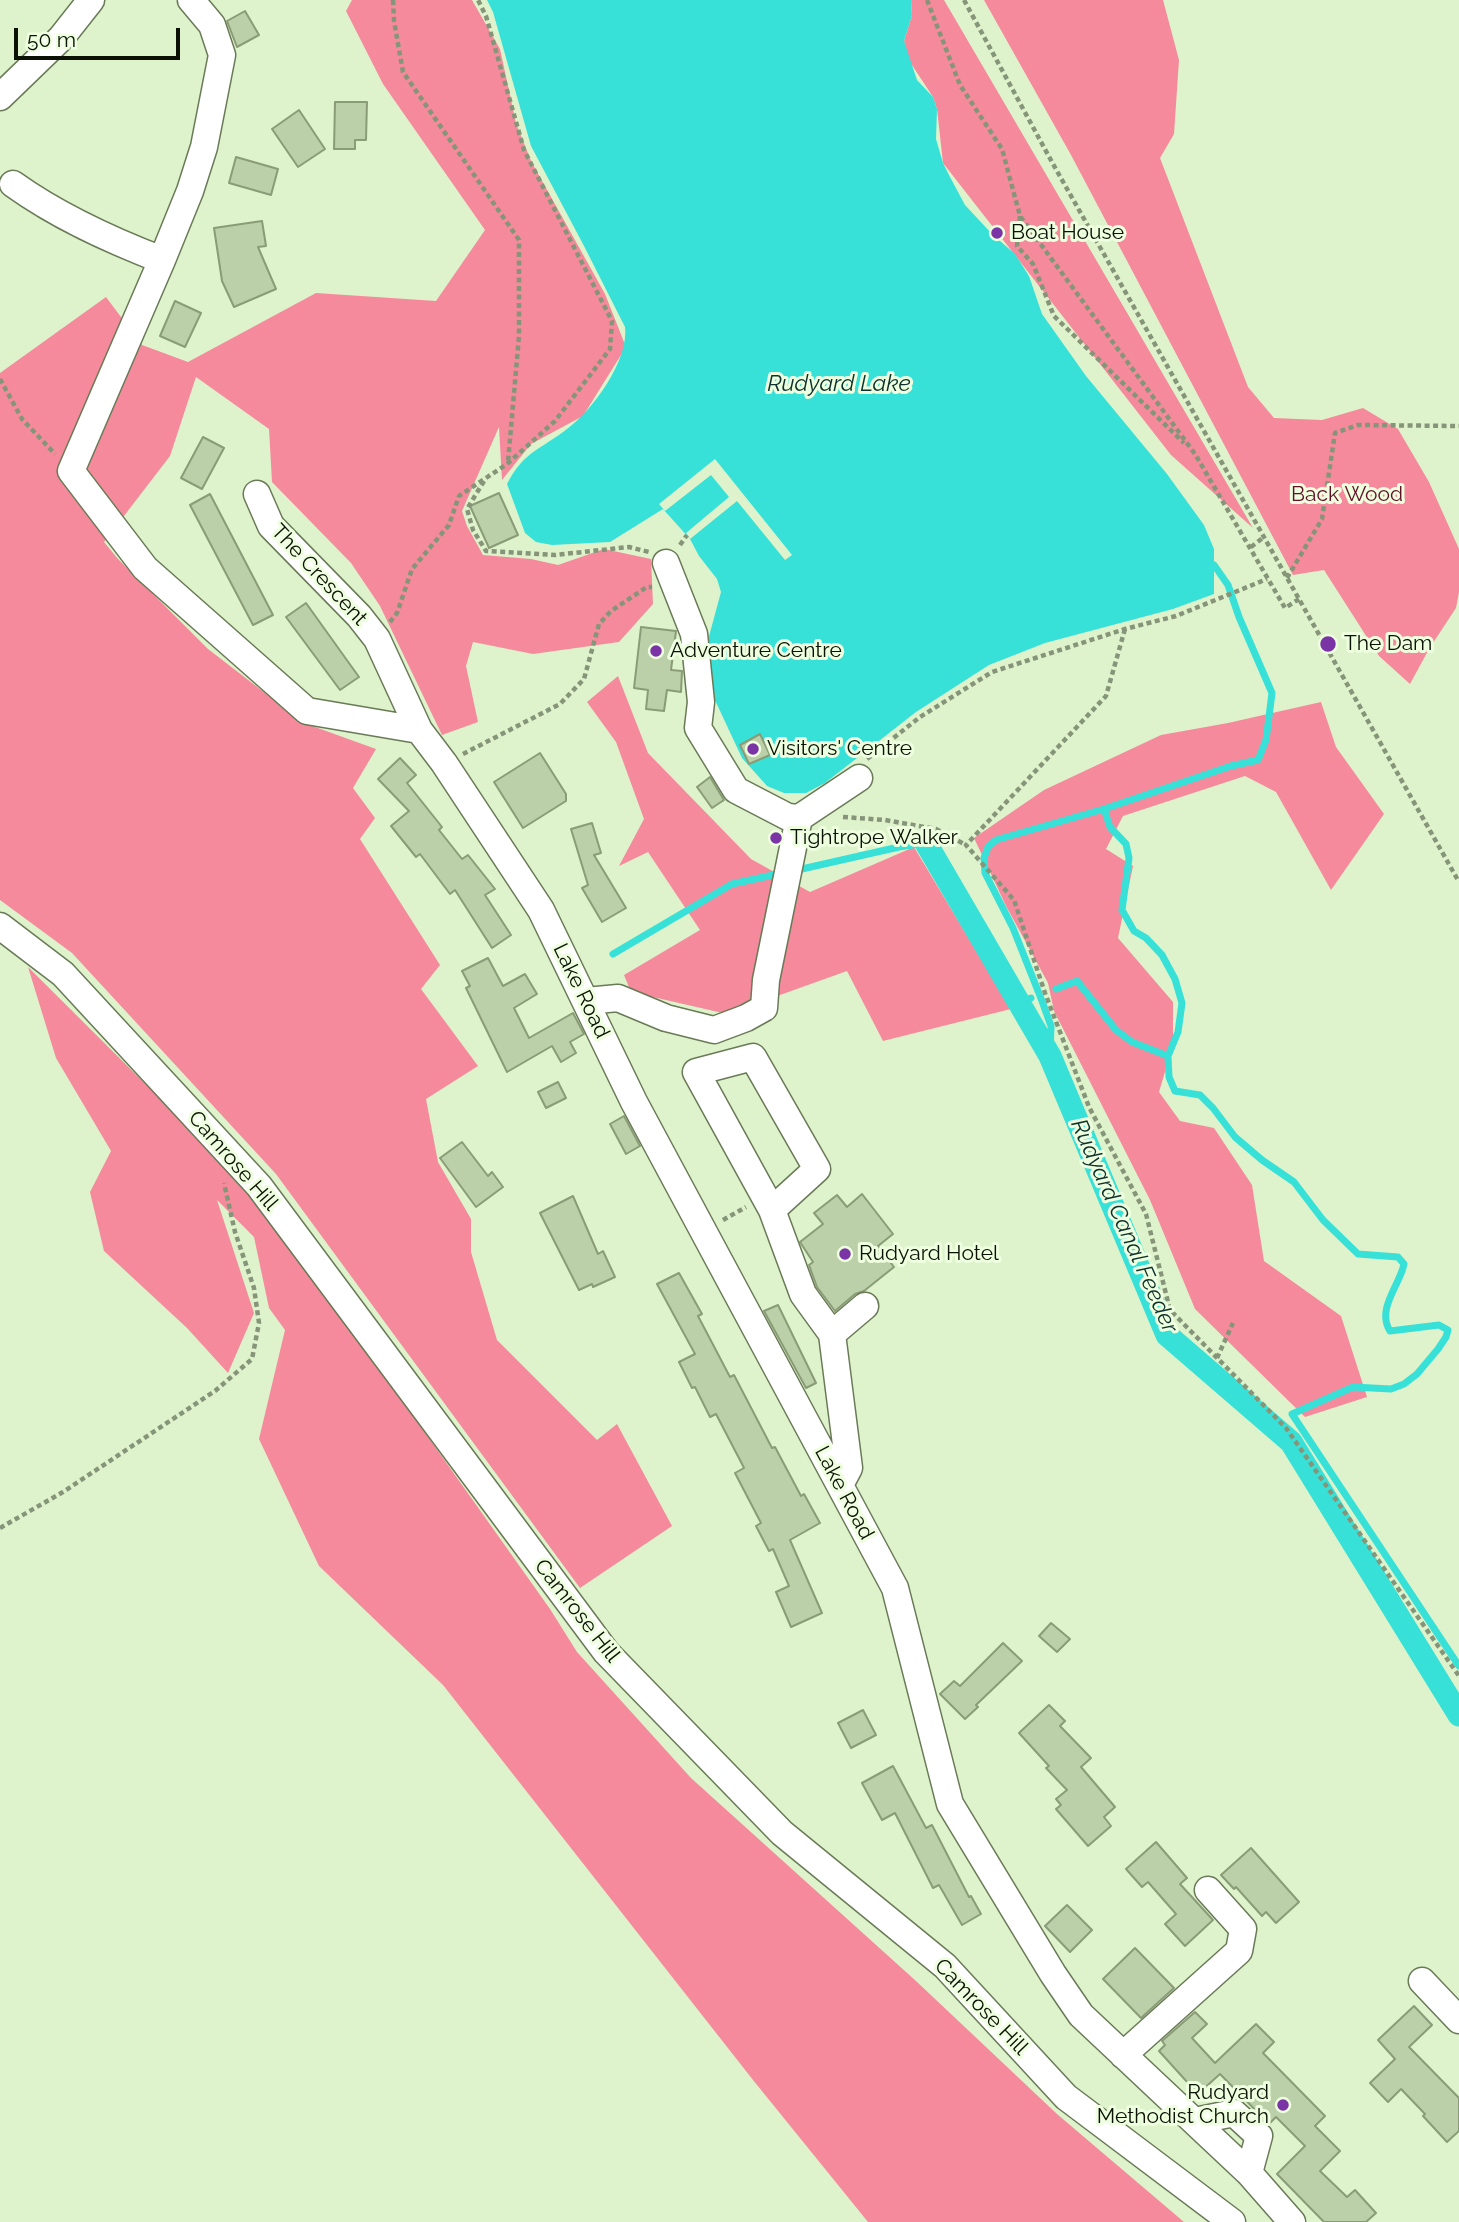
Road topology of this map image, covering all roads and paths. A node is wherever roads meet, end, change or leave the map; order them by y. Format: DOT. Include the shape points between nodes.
graph roads {
  1 [pos="91,0"];
  2 [pos="191,0"];
  3 [pos="393,0"];
  4 [pos="478,0"];
  5 [pos="927,0"];
  6 [pos="964,0"];
  7 [pos="0,97"];
  8 [pos="13,184"];
  9 [pos="1020,216"];
  10 [pos="162,260"];
  11 [pos="0,379"];
  12 [pos="1459,426"];
  13 [pos="1195,454"];
  14 [pos="508,464"];
  15 [pos="71,471"];
  16 [pos="486,478"];
  17 [pos="257,494"];
  18 [pos="687,535"];
  19 [pos="1264,537"];
  20 [pos="1251,547"];
  21 [pos="672,566"];
  22 [pos="1287,578"];
  23 [pos="1267,579"];
  24 [pos="1299,599"];
  25 [pos="1125,629"];
  26 [pos="377,639"];
  27 [pos="419,730"];
  28 [pos="444,763"];
  29 [pos="859,778"];
  30 [pos="836,816"];
  31 [pos="799,818"];
  32 [pos="966,845"];
  33 [pos="1459,883"];
  34 [pos="0,926"];
  35 [pos="586,1001"];
  36 [pos="222,1175"];
  37 [pos="768,1204"];
  38 [pos="703,1230"];
  39 [pos="864,1306"];
  40 [pos="1233,1323"];
  41 [pos="832,1334"];
  42 [pos="1217,1358"];
  43 [pos="840,1485"];
  44 [pos="0,1528"];
  45 [pos="1459,1676"];
  46 [pos="1208,1890"];
  47 [pos="1423,1981"];
  48 [pos="1459,2020"];
  49 [pos="1123,2055"];
  50 [pos="1232,2222"];
  51 [pos="1292,2222"];
  1 -- 7 [label="street" via="61,38"];
  2 -- 10 [label="street" via="212,25 222,55 204,148"];
  3 -- 14 [label="path" via="403,72 519,240 519,336"];
  4 -- 14 [label="path" via="524,150 612,321 610,349 555,421"];
  5 -- 9 [label="path" via="960,85 1002,149"];
  6 -- 19 [label="path"];
  8 -- 10 [label="street" via="105,238"];
  9 -- 13 [label="path"];
  9 -- 13 [label="path" via="1017,246 1033,264 1055,316"];
  10 -- 15 [label="street"];
  11 -- 15 [label="path" via="22,419"];
  12 -- 22 [label="path" via="1358,425 1335,433 1322,519"];
  13 -- 20 [label="path"];
  14 -- 16 [label="path"];
  15 -- 27 [label="street" via="145,568 307,711"];
  16 -- 21 [label="path" via="467,509 486,551 555,555 629,547 658,555"];
  16 -- 26 [label="path" via="459,496 449,525 412,569 397,613"];
  17 -- 26 [label="street, The Crescent" via="271,526"];
  18 -- 21 [label="path"];
  19 -- 20 [label="path"];
  19 -- 22 [label="path"];
  20 -- 23 [label="path"];
  21 -- 28 [label="path" via="599,624 584,679 560,704"];
  21 -- 31 [label="street" via="694,634 701,702 698,728 736,790 788,817"];
  22 -- 24 [label="path"];
  23 -- 24 [label="path" via="1285,608"];
  23 -- 25 [label="path" via="1197,608"];
  24 -- 33 [label="path"];
  25 -- 29 [label="path" via="992,671 868,757"];
  25 -- 32 [label="path" via="1106,696"];
  26 -- 27 [label="street, The Crescent"];
  27 -- 28 [label="street, Lake Road"];
  28 -- 35 [label="street, Lake Road" via="541,910"];
  29 -- 31 [label="street"];
  30 -- 32 [label="path" via="936,829"];
  31 -- 35 [label="street" via="764,1008 714,1030 666,1018 618,998"];
  32 -- 42 [label="path" via="1014,900 1088,1107 1146,1214 1170,1310"];
  34 -- 50 [label="street, Camrose Hill" via="63,974 259,1186 606,1652 782,1833 945,1966 1066,2098"];
  35 -- 38 [label="street, Lake Road"];
  36 -- 44 [label="path" via="254,1289 259,1323 252,1359 215,1391"];
  37 -- 37 [label="street" via="696,1072 752,1057 817,1168"];
  37 -- 38 [label="path"];
  37 -- 41 [label="street" via="803,1294"];
  38 -- 43 [label="street, Lake Road"];
  39 -- 41 [label="street"];
  40 -- 42 [label="path"];
  41 -- 43 [label="street" via="849,1468"];
  42 -- 45 [label="path" via="1286,1428"];
  43 -- 49 [label="street, Lake Road" via="895,1587 950,1804 1080,2015"];
  46 -- 49 [label="street" via="1243,1930 1239,1951"];
  47 -- 48 [label="street"];
  49 -- 51 [label="street, Lake Road" via="1249,2173"];
}
